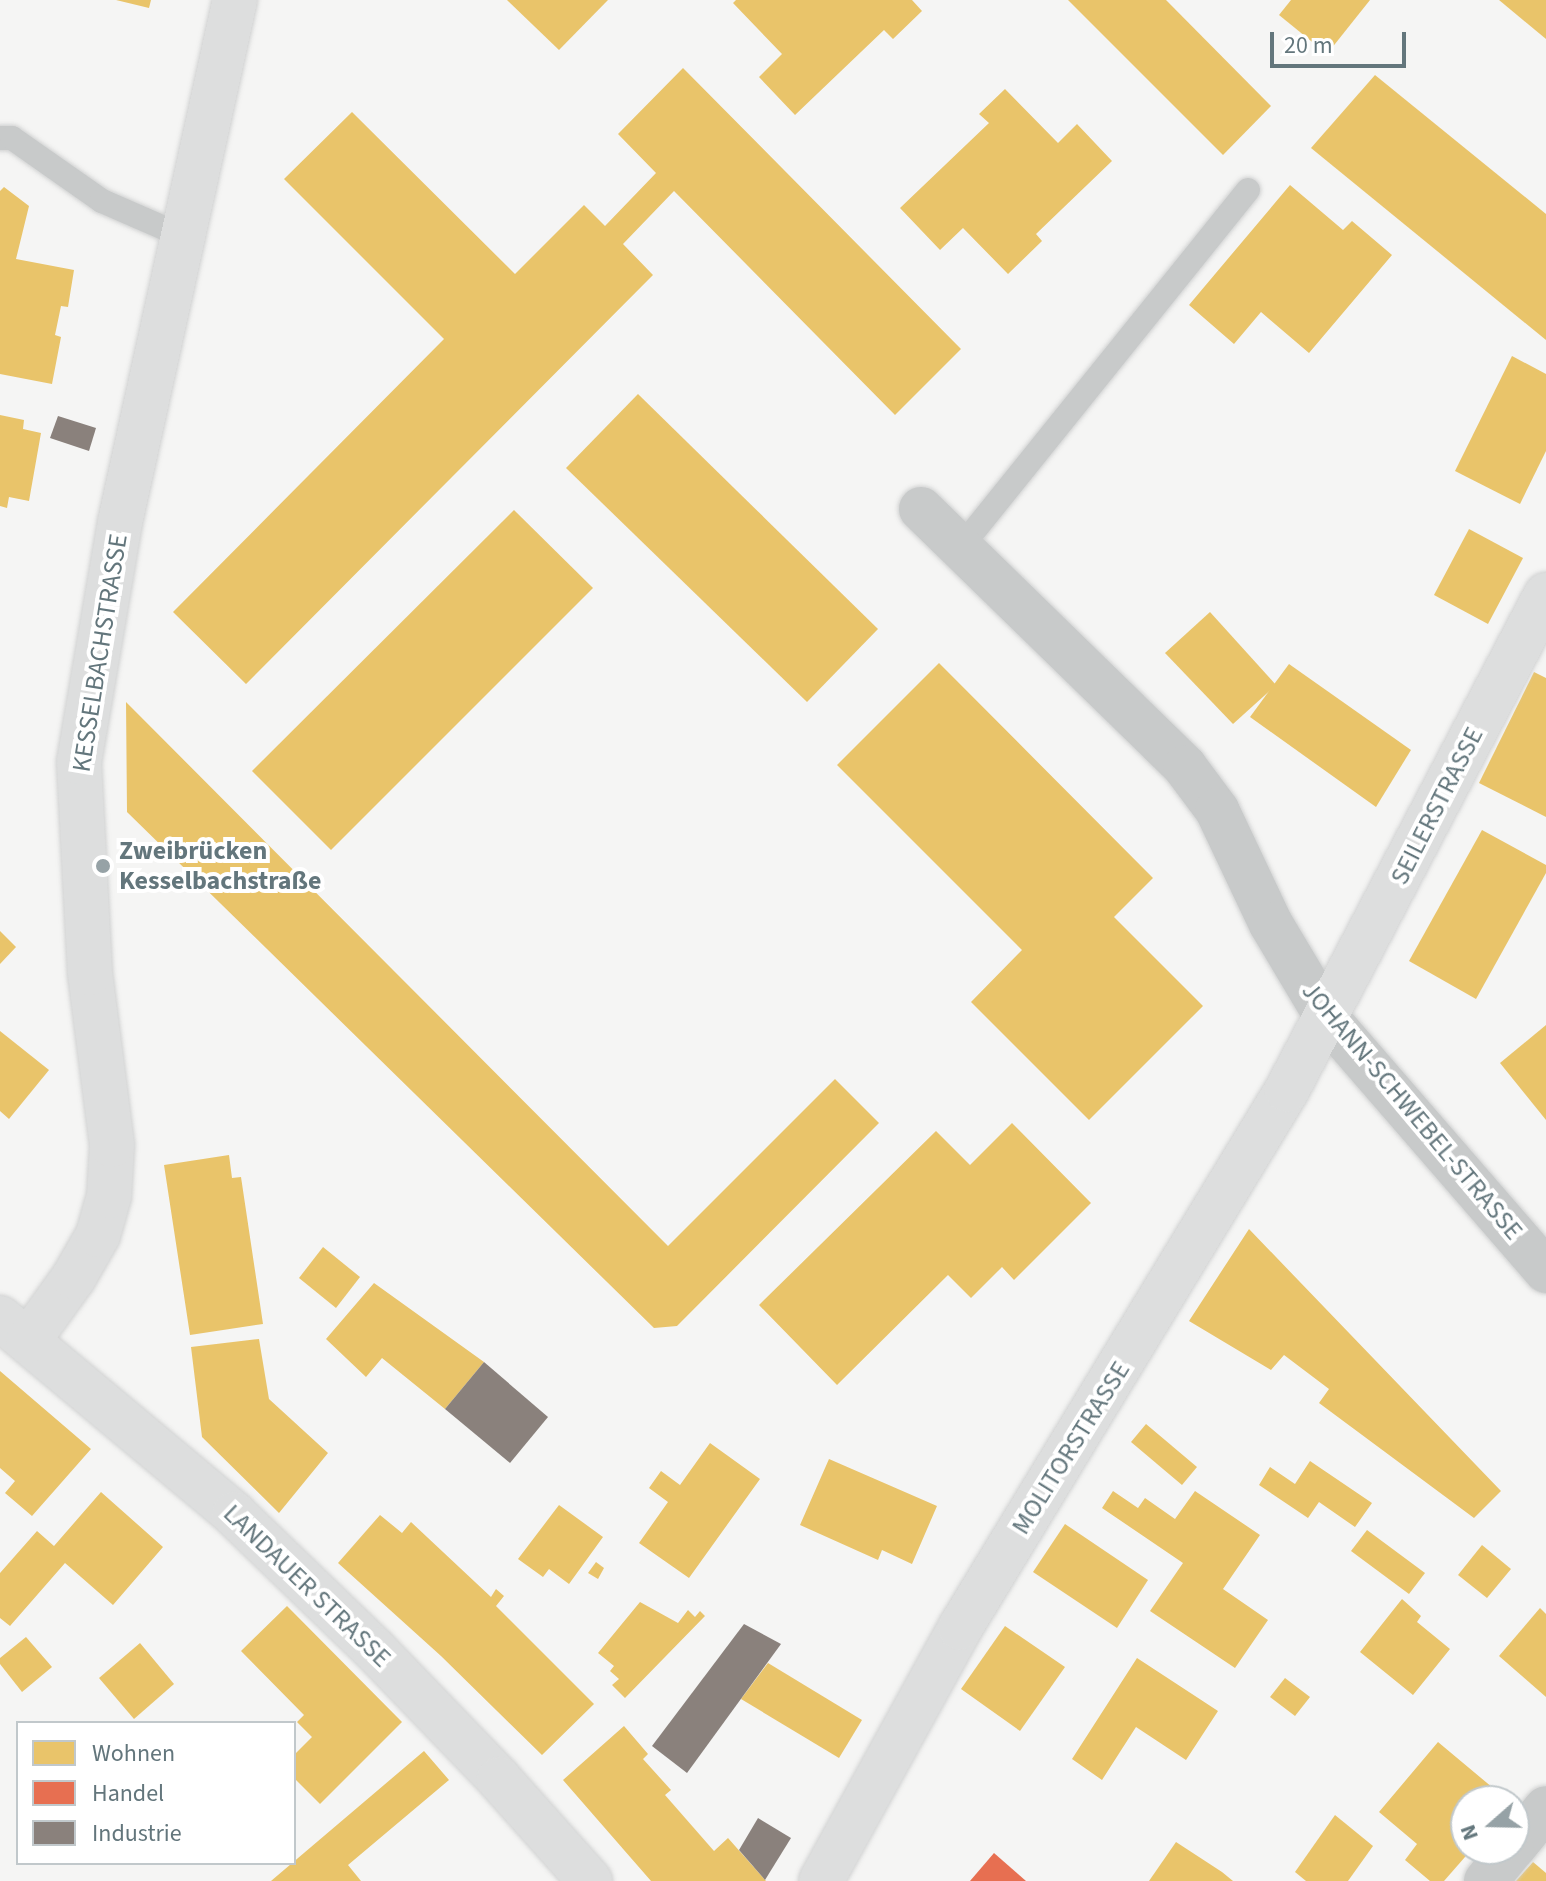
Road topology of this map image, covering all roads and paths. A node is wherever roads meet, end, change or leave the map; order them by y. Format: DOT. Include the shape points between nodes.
graph roads {
  1 [pos="235,0"];
  2 [pos="0,138"];
  3 [pos="1248,190"];
  4 [pos="182,236"];
  5 [pos="921,509"];
  6 [pos="961,547"];
  7 [pos="1546,595"];
  8 [pos="1327,1018"];
  9 [pos="1546,1271"];
  10 [pos="14,1330"];
  11 [pos="1546,1808"];
  12 [pos="1530,1827"];
  13 [pos="1499,1865"];
  14 [pos="590,1881"];
  15 [pos="821,1881"];
  16 [pos="1486,1881"];
  1 -- 4 [label="main road, KESSELBACHSTRASSE"];
  2 -- 4 [label="lane" via="12,138 102,201"];
  3 -- 6 [label="lane"];
  4 -- 10 [label="main road, KESSELBACHSTRASSE" via="117,537 79,762 90,973 112,1145 109,1196 98,1235 74,1277"];
  5 -- 6 [label="street, JOHANN-SCHWEBEL-STRASSE"];
  6 -- 8 [label="street, JOHANN-SCHWEBEL-STRASSE" via="1185,767 1217,810 1271,924"];
  7 -- 8 [label="main road, SEILERSTRASSE"];
  8 -- 9 [label="street, JOHANN-SCHWEBEL-STRASSE"];
  8 -- 15 [label="main road, MOLITORSTRASSE" via="1226,1194 960,1628"];
  10 -- 14 [label="main road, LANDAUER STRASSE" via="234,1514 499,1779"];
  11 -- 12 [label="street"];
  13 -- 16 [label="street"];
}
